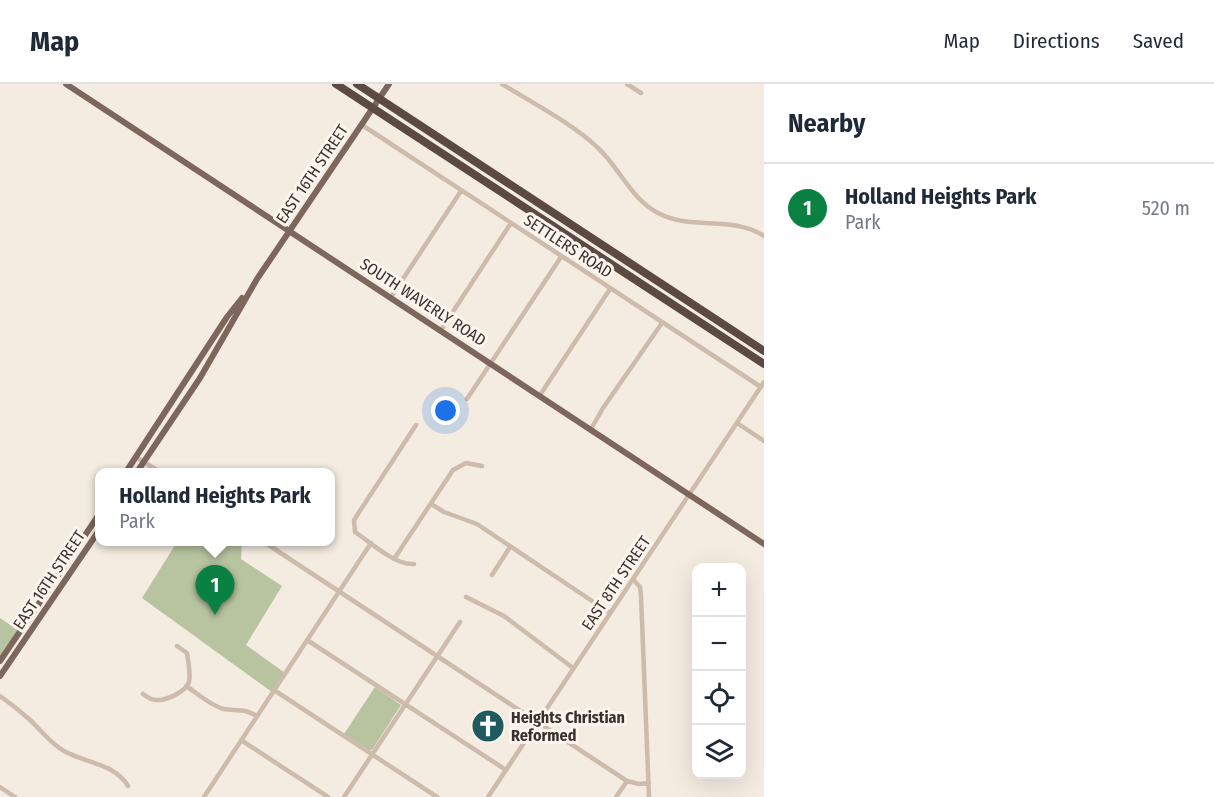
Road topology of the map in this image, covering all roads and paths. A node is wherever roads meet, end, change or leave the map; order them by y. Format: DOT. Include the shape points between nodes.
graph roads {
  1 [pos="66,84"];
  2 [pos="336,84"];
  3 [pos="357,84"];
  4 [pos="389,84"];
  5 [pos="502,84"];
  6 [pos="627,84"];
  7 [pos="641,93"];
  8 [pos="380,99"];
  9 [pos="373,108"];
  10 [pos="362,125"];
  11 [pos="477,163"];
  12 [pos="470,173"];
  13 [pos="461,191"];
  14 [pos="511,223"];
  15 [pos="289,232"];
  16 [pos="764,236"];
  17 [pos="561,257"];
  18 [pos="257,279"];
  19 [pos="610,289"];
  20 [pos="391,297"];
  21 [pos="684,299"];
  22 [pos="672,305"];
  23 [pos="662,323"];
  24 [pos="441,330"];
  25 [pos="764,351"];
  26 [pos="491,363"];
  27 [pos="764,364"];
  28 [pos="762,385"];
  29 [pos="540,395"];
  30 [pos="467,399"];
  31 [pos="737,423"];
  32 [pos="416,425"];
  33 [pos="591,429"];
  34 [pos="764,441"];
  35 [pos="136,457"];
  36 [pos="144,462"];
  37 [pos="482,466"];
  38 [pos="129,468"];
  39 [pos="140,468"];
  40 [pos="153,468"];
  41 [pos="689,495"];
  42 [pos="431,504"];
  43 [pos="95,519"];
  44 [pos="95,535"];
  45 [pos="371,543"];
  46 [pos="764,543"];
  47 [pos="270,546"];
  48 [pos="510,547"];
  49 [pos="394,559"];
  50 [pos="414,564"];
  51 [pos="492,575"];
  52 [pos="633,579"];
  53 [pos="339,591"];
  54 [pos="466,597"];
  55 [pos="610,613"];
  56 [pos="460,622"];
  57 [pos="307,640"];
  58 [pos="177,646"];
  59 [pos="438,655"];
  60 [pos="0,661"];
  61 [pos="573,668"];
  62 [pos="0,676"];
  63 [pos="186,686"];
  64 [pos="274,690"];
  65 [pos="143,694"];
  66 [pos="0,696"];
  67 [pos="406,705"];
  68 [pos="257,716"];
  69 [pos="538,721"];
  70 [pos="241,740"];
  71 [pos="372,754"];
  72 [pos="506,770"];
  73 [pos="627,780"];
  74 [pos="649,783"];
  75 [pos="128,786"];
  76 [pos="0,787"];
  77 [pos="15,797"];
  78 [pos="204,797"];
  79 [pos="328,797"];
  80 [pos="344,797"];
  81 [pos="436,797"];
  82 [pos="488,797"];
  83 [pos="616,797"];
  84 [pos="649,797"];
  1 -- 15 [label="main road, SOUTH WAVERLY ROAD"];
  2 -- 9 [label="highway"];
  3 -- 8 [label="highway"];
  4 -- 8 [label="main road, EAST 16TH STREET"];
  5 -- 16 [label="street" via="588,139 611,161 638,198 659,213 683,222 743,226"];
  6 -- 7 [label="street"];
  8 -- 9 [label="main road, EAST 16TH STREET"];
  8 -- 11 [label="highway"];
  9 -- 10 [label="main road, EAST 16TH STREET"];
  9 -- 12 [label="highway"];
  10 -- 13 [label="street, SETTLERS ROAD"];
  10 -- 15 [label="main road, EAST 16TH STREET"];
  11 -- 12 [label="highway"];
  11 -- 21 [label="highway"];
  12 -- 22 [label="highway"];
  13 -- 14 [label="street, SETTLERS ROAD"];
  13 -- 20 [label="street"];
  14 -- 17 [label="street, SETTLERS ROAD"];
  14 -- 24 [label="street"];
  15 -- 18 [label="main road, EAST 16TH STREET"];
  15 -- 20 [label="main road, SOUTH WAVERLY ROAD"];
  17 -- 19 [label="street, SETTLERS ROAD"];
  17 -- 26 [label="street"];
  18 -- 35 [label="main road, EAST 16TH STREET" via="227,317"];
  18 -- 36 [label="main road, EAST 16TH STREET" via="200,378"];
  19 -- 23 [label="street, SETTLERS ROAD"];
  19 -- 29 [label="street"];
  20 -- 24 [label="main road, SOUTH WAVERLY ROAD"];
  21 -- 22 [label="highway"];
  21 -- 25 [label="highway"];
  22 -- 27 [label="highway"];
  23 -- 28 [label="street, SETTLERS ROAD"];
  23 -- 33 [label="street"];
  24 -- 26 [label="main road, SOUTH WAVERLY ROAD"];
  26 -- 29 [label="main road, SOUTH WAVERLY ROAD"];
  26 -- 30 [label="street"];
  28 -- 31 [label="street, EAST 8TH STREET"];
  29 -- 33 [label="main road, SOUTH WAVERLY ROAD"];
  31 -- 34 [label="street"];
  31 -- 41 [label="street, EAST 8TH STREET"];
  32 -- 45 [label="street" via="354,520 355,532"];
  33 -- 41 [label="main road, SOUTH WAVERLY ROAD"];
  35 -- 36 [label="street"];
  35 -- 38 [label="main road, EAST 16TH STREET"];
  36 -- 39 [label="main road, EAST 16TH STREET"];
  36 -- 40 [label="street"];
  37 -- 42 [label="street" via="470,462 458,466"];
  41 -- 46 [label="main road, SOUTH WAVERLY ROAD"];
  41 -- 52 [label="street, EAST 8TH STREET"];
  42 -- 48 [label="street" via="477,524"];
  42 -- 49 [label="street"];
  43 -- 60 [label="main road, EAST 16TH STREET"];
  44 -- 62 [label="main road, EAST 16TH STREET"];
  45 -- 49 [label="street"];
  45 -- 53 [label="street"];
  47 -- 53 [label="street"];
  48 -- 51 [label="street"];
  48 -- 55 [label="street"];
  49 -- 50 [label="street"];
  52 -- 55 [label="street, EAST 8TH STREET"];
  52 -- 74 [label="street" via="641,596"];
  53 -- 57 [label="street"];
  53 -- 59 [label="street"];
  54 -- 61 [label="street" via="504,616"];
  55 -- 61 [label="street, EAST 8TH STREET"];
  56 -- 59 [label="street"];
  57 -- 64 [label="street"];
  57 -- 67 [label="street"];
  58 -- 63 [label="street" via="187,653"];
  59 -- 67 [label="street"];
  59 -- 69 [label="street"];
  61 -- 69 [label="street, EAST 8TH STREET"];
  63 -- 65 [label="street" via="161,700"];
  63 -- 68 [label="street" via="217,706 245,709"];
  64 -- 68 [label="street"];
  64 -- 71 [label="street"];
  66 -- 75 [label="street" via="63,750 107,768"];
  67 -- 71 [label="street"];
  67 -- 72 [label="street"];
  68 -- 70 [label="street"];
  69 -- 72 [label="street, EAST 8TH STREET"];
  69 -- 73 [label="street"];
  70 -- 78 [label="street"];
  70 -- 79 [label="street"];
  71 -- 80 [label="street"];
  71 -- 81 [label="street"];
  72 -- 82 [label="street, EAST 8TH STREET"];
  73 -- 74 [label="street"];
  73 -- 83 [label="street"];
  74 -- 84 [label="street"];
  76 -- 77 [label="street"];
}
